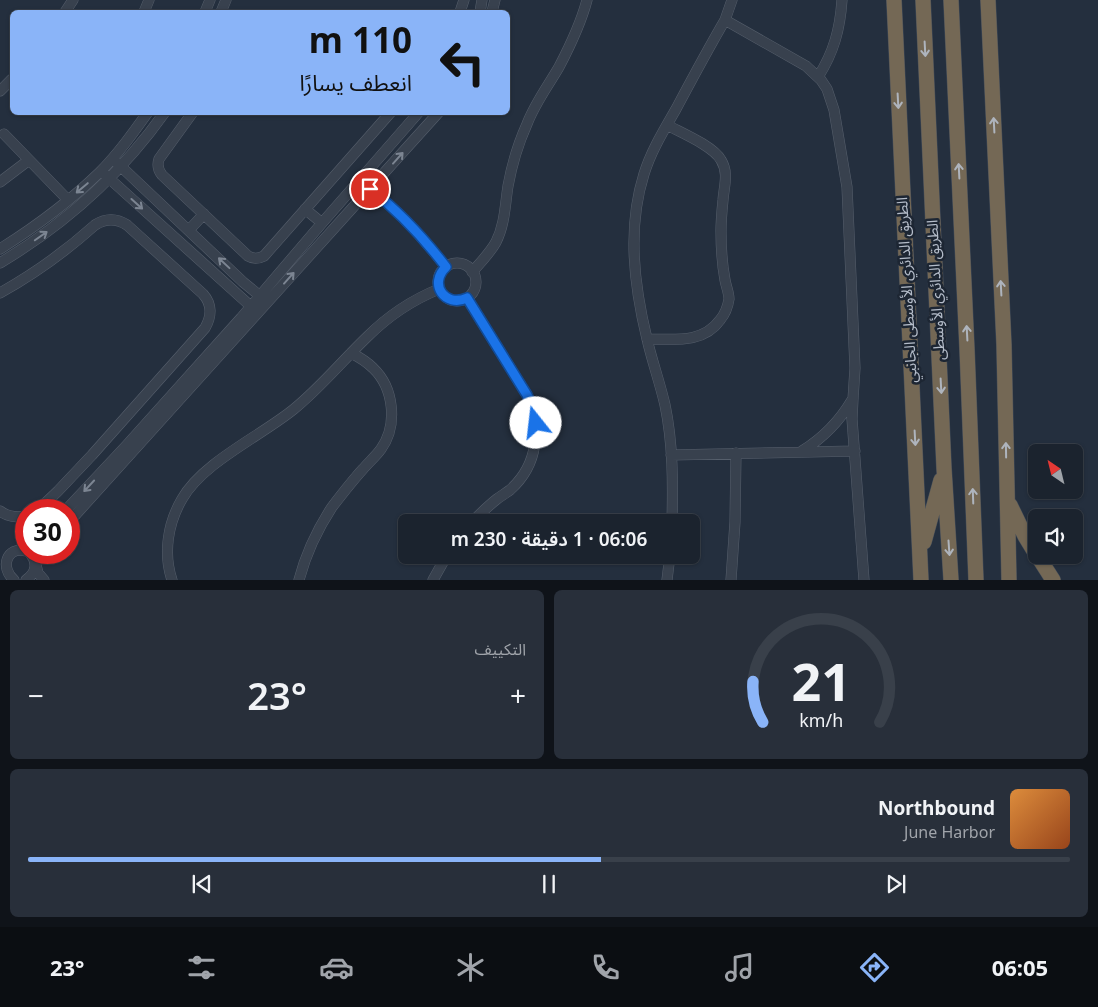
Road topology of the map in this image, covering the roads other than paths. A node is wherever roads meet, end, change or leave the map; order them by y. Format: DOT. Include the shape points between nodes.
graph roads {
  1 [pos="587,0"];
  2 [pos="732,0"];
  3 [pos="842,0"];
  4 [pos="894,0"];
  5 [pos="923,0"];
  6 [pos="951,0"];
  7 [pos="984,0"];
  8 [pos="988,0"];
  9 [pos="989,19"];
  10 [pos="725,20"];
  11 [pos="818,77"];
  12 [pos="10,81"];
  13 [pos="0,91"];
  14 [pos="146,115"];
  15 [pos="163,115"];
  16 [pos="191,115"];
  17 [pos="388,115"];
  18 [pos="416,115"];
  19 [pos="436,115"];
  20 [pos="667,124"];
  21 [pos="4,134"];
  22 [pos="112,159"];
  23 [pos="29,160"];
  24 [pos="121,167"];
  25 [pos="101,172"];
  26 [pos="109,179"];
  27 [pos="0,182"];
  28 [pos="370,189"];
  29 [pos="68,200"];
  30 [pos="305,209"];
  31 [pos="204,214"];
  32 [pos="322,223"];
  33 [pos="189,230"];
  34 [pos="0,249"];
  35 [pos="295,254"];
  36 [pos="304,261"];
  37 [pos="0,263"];
  38 [pos="446,267"];
  39 [pos="472,272"];
  40 [pos="439,288"];
  41 [pos="0,293"];
  42 [pos="467,298"];
  43 [pos="264,299"];
  44 [pos="254,310"];
  45 [pos="647,339"];
  46 [pos="351,353"];
  47 [pos="853,399"];
  48 [pos="124,419"];
  49 [pos="139,432"];
  50 [pos="855,451"];
  51 [pos="800,452"];
  52 [pos="736,453"];
  53 [pos="671,454"];
  54 [pos="944,468"];
  55 [pos="49,499"];
  56 [pos="76,499"];
  57 [pos="1008,499"];
  58 [pos="80,509"];
  59 [pos="0,511"];
  60 [pos="480,514"];
  61 [pos="672,514"];
  62 [pos="15,517"];
  63 [pos="1028,540"];
  64 [pos="15,551"];
  65 [pos="920,556"];
  66 [pos="34,564"];
  67 [pos="35,564"];
  68 [pos="442,564"];
  69 [pos="669,564"];
  70 [pos="1044,564"];
  71 [pos="2,571"];
  72 [pos="12,579"];
  73 [pos="26,580"];
  74 [pos="44,580"];
  75 [pos="172,580"];
  76 [pos="299,580"];
  77 [pos="433,580"];
  78 [pos="667,580"];
  79 [pos="731,580"];
  80 [pos="864,580"];
  81 [pos="921,580"];
  82 [pos="951,580"];
  83 [pos="976,580"];
  84 [pos="1009,580"];
  85 [pos="1054,580"];
  1 -- 39 [label="street" via="568,49 534,107 522,136 511,170 501,230 488,254"];
  2 -- 10 [label="street"];
  3 -- 11 [label="street" via="836,38 828,62"];
  4 -- 65 [label="highway, الطريق الدائري الأوسطى الجانبي, one-way"];
  5 -- 54 [label="highway, الطريق الدائري الأوسطى, one-way"];
  83 -- 6 [label="highway, الطريق الدائري الأوسطى, one-way"];
  7 -- 9 [label="highway"];
  8 -- 9 [label="highway"];
  57 -- 9 [label="highway, one-way"];
  10 -- 11 [label="street" via="798,60"];
  10 -- 20 [label="street"];
  11 -- 47 [label="street" via="827,89 834,110 847,187 855,368"];
  12 -- 13 [label="street"];
  14 -- 22 [label="street"];
  15 -- 24 [label="street"];
  16 -- 31 [label="street" via="161,156 158,168"];
  17 -- 30 [label="street"];
  18 -- 32 [label="street"];
  28 -- 19 [label="street, one-way"];
  20 -- 45 [label="street" via="644,174 635,225 636,282"];
  20 -- 45 [label="street" via="712,150 724,165 726,181 721,248 729,297 723,316 705,334 693,338"];
  21 -- 23 [label="street"];
  22 -- 24 [label="street"];
  22 -- 25 [label="street"];
  23 -- 27 [label="street"];
  23 -- 29 [label="street"];
  24 -- 26 [label="street"];
  24 -- 33 [label="street"];
  25 -- 26 [label="street"];
  25 -- 29 [label="street, one-way"];
  37 -- 26 [label="street, one-way" via="59,223"];
  26 -- 44 [label="street, one-way"];
  28 -- 36 [label="street"];
  28 -- 38 [label="street" via="408,222"];
  29 -- 34 [label="street"];
  30 -- 31 [label="street" via="264,256 258,258 248,256"];
  30 -- 32 [label="street"];
  31 -- 33 [label="street"];
  32 -- 35 [label="street"];
  43 -- 33 [label="street, one-way"];
  35 -- 36 [label="street"];
  35 -- 43 [label="street"];
  43 -- 36 [label="street, one-way"];
  38 -- 39 [label="street" via="460,264"];
  38 -- 40 [label="street" via="438,279"];
  39 -- 42 [label="street" via="475,286"];
  40 -- 42 [label="street" via="453,301"];
  40 -- 46 [label="street" via="399,310"];
  41 -- 48 [label="street" via="52,260 95,225 111,219 127,225 203,294 210,307 208,323"];
  42 -- 60 [label="street" via="527,395 536,423 536,438 528,466 510,489"];
  43 -- 44 [label="street"];
  44 -- 49 [label="street"];
  44 -- 58 [label="street"];
  45 -- 53 [label="street" via="665,404"];
  46 -- 75 [label="street" via="294,410 226,456 195,482 174,515 168,534 167,554"];
  46 -- 76 [label="street" via="374,369 389,394 391,422 388,436 322,523 305,556"];
  47 -- 50 [label="street"];
  47 -- 51 [label="street" via="832,427"];
  48 -- 49 [label="street"];
  48 -- 55 [label="street"];
  49 -- 56 [label="street, one-way"];
  50 -- 51 [label="street"];
  50 -- 80 [label="street"];
  51 -- 52 [label="street"];
  52 -- 53 [label="street"];
  52 -- 79 [label="street"];
  53 -- 61 [label="street"];
  54 -- 65 [label="highway"];
  54 -- 82 [label="highway, الطريق الدائري الأوسطى, one-way"];
  57 -- 63 [label="highway"];
  57 -- 84 [label="highway"];
  59 -- 62 [label="street"];
  64 -- 71 [label="street" via="6,559"];
  65 -- 81 [label="highway, الطريق الدائري الأوسطى الجانبي"];
  66 -- 73 [label="street" via="35,571"];
  67 -- 74 [label="street"];
  68 -- 77 [label="street"];
  69 -- 78 [label="street"];
  70 -- 85 [label="highway"];
  71 -- 72 [label="street"];
}
